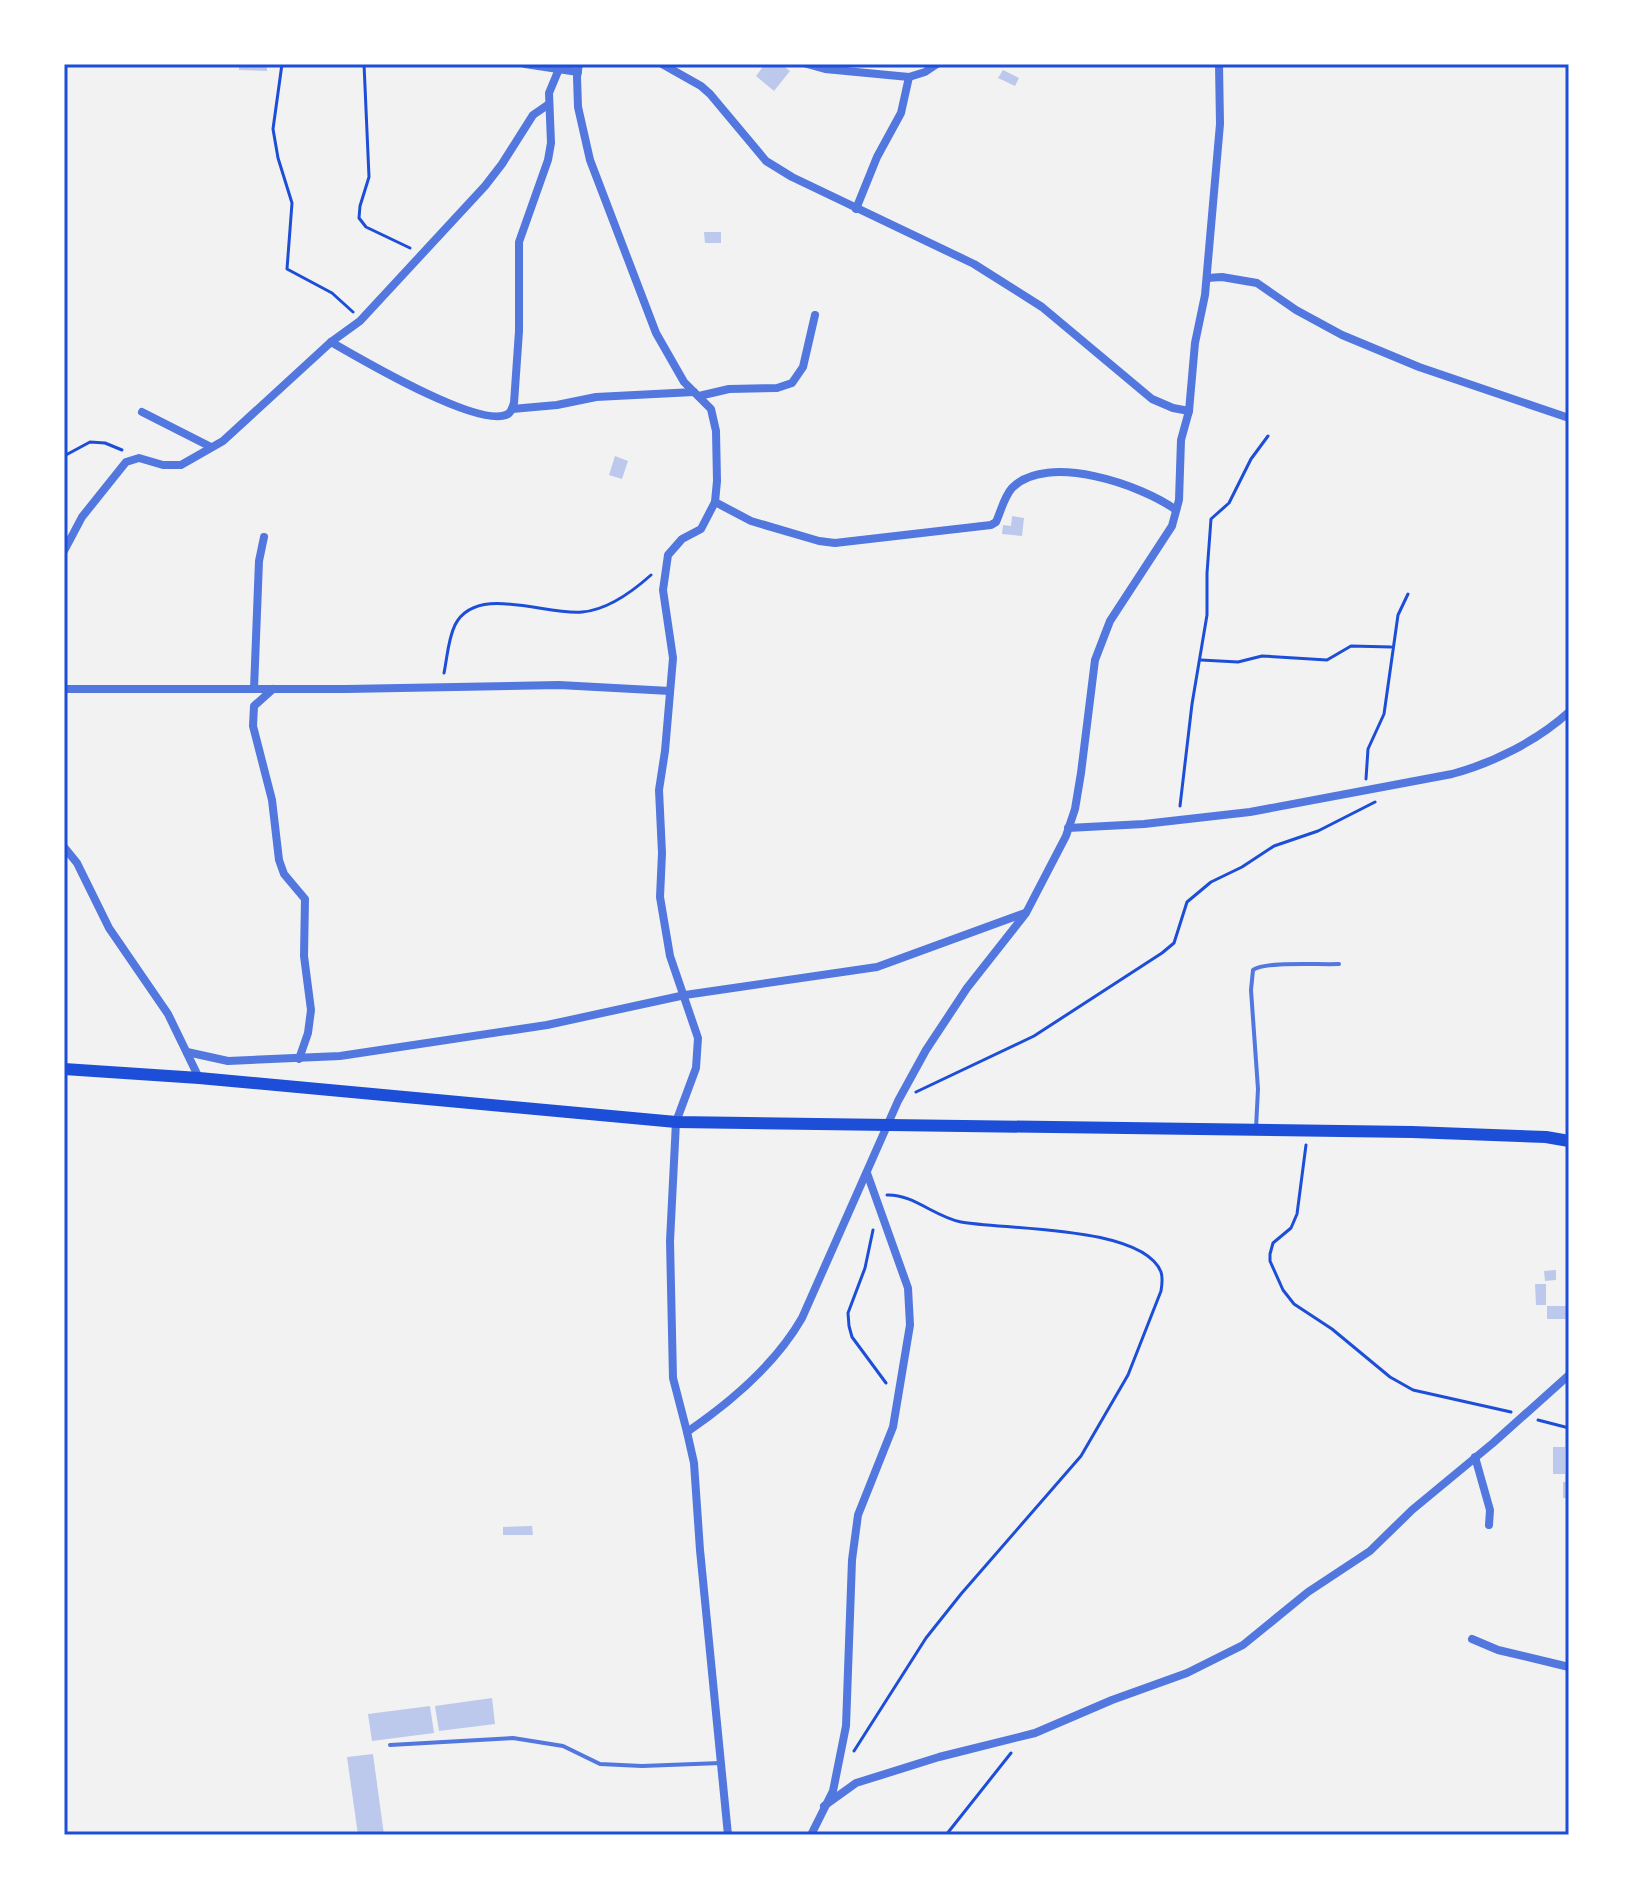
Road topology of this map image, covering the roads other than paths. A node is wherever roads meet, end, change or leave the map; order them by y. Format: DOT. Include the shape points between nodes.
graph roads {
  1 [pos="525,64"];
  2 [pos="662,64"];
  3 [pos="807,64"];
  4 [pos="937,64"];
  5 [pos="1219,64"];
  6 [pos="578,68"];
  7 [pos="559,69"];
  8 [pos="909,77"];
  9 [pos="549,104"];
  10 [pos="856,209"];
  11 [pos="1207,278"];
  12 [pos="815,315"];
  13 [pos="331,342"];
  14 [pos="697,394"];
  15 [pos="512,409"];
  16 [pos="1189,411"];
  17 [pos="142,412"];
  18 [pos="1569,418"];
  19 [pos="211,447"];
  20 [pos="715,502"];
  21 [pos="1176,510"];
  22 [pos="264,537"];
  23 [pos="64,551"];
  24 [pos="64,689"];
  25 [pos="254,689"];
  26 [pos="274,689"];
  27 [pos="670,691"];
  28 [pos="1569,712"];
  29 [pos="1068,828"];
  30 [pos="64,847"];
  31 [pos="1026,913"];
  32 [pos="1339,964"];
  33 [pos="685,995"];
  34 [pos="187,1052"];
  35 [pos="299,1059"];
  36 [pos="64,1069"];
  37 [pos="199,1078"];
  38 [pos="676,1122"];
  39 [pos="888,1125"];
  40 [pos="1256,1130"];
  41 [pos="1569,1141"];
  42 [pos="867,1172"];
  43 [pos="1569,1375"];
  44 [pos="687,1432"];
  45 [pos="1475,1457"];
  46 [pos="1489,1525"];
  47 [pos="1472,1639"];
  48 [pos="1569,1667"];
  49 [pos="390,1745"];
  50 [pos="721,1763"];
  51 [pos="824,1806"];
  52 [pos="728,1835"];
  53 [pos="811,1835"];
  1 -- 7 [label="street"];
  2 -- 10 [label="street" via="710,94 766,161"];
  3 -- 8 [label="street"];
  4 -- 8 [label="street"];
  5 -- 11 [label="street" via="1220,124"];
  6 -- 7 [label="street"];
  6 -- 14 [label="street" via="578,107 590,160 656,333"];
  7 -- 9 [label="street"];
  8 -- 10 [label="street" via="901,113"];
  9 -- 13 [label="street" via="533,115 502,164 421,255 360,321"];
  9 -- 15 [label="street" via="548,160 519,242"];
  10 -- 16 [label="street" via="974,264 1042,307 1152,399"];
  11 -- 16 [label="street"];
  11 -- 18 [label="street" via="1257,283 1342,335"];
  12 -- 14 [label="street" via="803,367 792,383"];
  13 -- 15 [label="street" via="458,407 492,416"];
  13 -- 19 [label="street"];
  14 -- 15 [label="street" via="604,396"];
  14 -- 20 [label="street" via="715,420"];
  16 -- 21 [label="street" via="1181,440"];
  17 -- 19 [label="street"];
  19 -- 23 [label="street" via="175,466 136,458 126,462 82,517"];
  20 -- 21 [label="street" via="751,521 829,543 987,527 996,522 1013,487 1041,472 1116,482"];
  20 -- 27 [label="street" via="701,529 673,547 665,562 663,590 673,658"];
  21 -- 29 [label="street" via="1172,526 1110,621 1098,649"];
  22 -- 25 [label="street"];
  24 -- 25 [label="street"];
  25 -- 26 [label="street"];
  26 -- 27 [label="street" via="559,685"];
  26 -- 35 [label="street" via="254,706 253,726 272,800 279,860 305,899 304,956 311,1010"];
  27 -- 33 [label="street" via="659,790 660,897 670,956"];
  28 -- 29 [label="street" via="1540,734 1452,774 1250,812"];
  29 -- 31 [label="street"];
  30 -- 34 [label="street"];
  31 -- 33 [label="street" via="877,967"];
  31 -- 39 [label="street" via="938,1028"];
  32 -- 40 [label="lane" via="1276,964 1253,970"];
  33 -- 35 [label="street" via="547,1025 374,1053"];
  33 -- 38 [label="street" via="699,1047"];
  34 -- 35 [label="street" via="228,1061"];
  34 -- 37 [label="street"];
  36 -- 37 [label="main road"];
  37 -- 38 [label="main road"];
  38 -- 39 [label="main road"];
  38 -- 44 [label="street" via="672,1357"];
  39 -- 40 [label="main road"];
  39 -- 42 [label="street"];
  40 -- 41 [label="main road"];
  42 -- 44 [label="street" via="790,1340 749,1382"];
  42 -- 51 [label="street" via="908,1288 910,1325 887,1445 858,1515 849,1693 838,1772"];
  43 -- 45 [label="street"];
  44 -- 50 [label="street"];
  45 -- 46 [label="street" via="1490,1510"];
  45 -- 51 [label="street" via="1370,1551 1243,1645 1187,1673 1023,1737 856,1783"];
  47 -- 48 [label="street"];
  49 -- 50 [label="lane" via="513,1738 563,1746 600,1764"];
  50 -- 52 [label="street"];
  51 -- 53 [label="street"];
}
